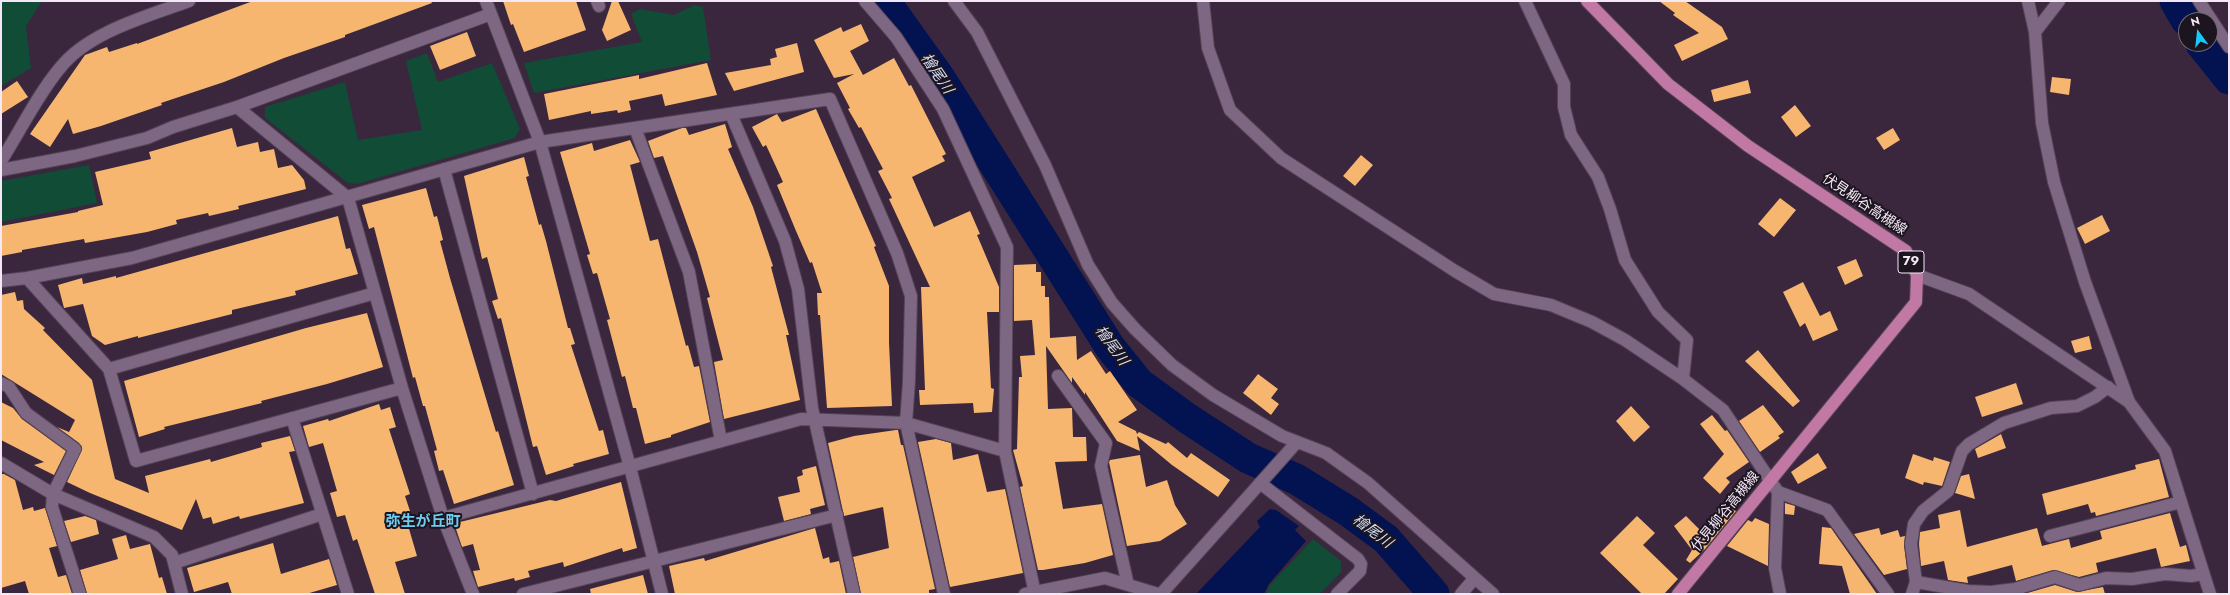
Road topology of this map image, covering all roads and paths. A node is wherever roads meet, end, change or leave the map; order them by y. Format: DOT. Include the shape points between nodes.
graph roads {
  1 [pos="189,1"];
  2 [pos="486,1"];
  3 [pos="865,1"];
  4 [pos="954,1"];
  5 [pos="1203,1"];
  6 [pos="1525,1"];
  7 [pos="1587,1"];
  8 [pos="2028,1"];
  9 [pos="2059,1"];
  10 [pos="2199,1"];
  11 [pos="491,14"];
  12 [pos="2036,32"];
  13 [pos="2229,48"];
  14 [pos="237,107"];
  15 [pos="731,114"];
  16 [pos="636,128"];
  17 [pos="540,142"];
  18 [pos="1,161"];
  19 [pos="1,170"];
  20 [pos="444,170"];
  21 [pos="348,198"];
  22 [pos="1917,275"];
  23 [pos="27,278"];
  24 [pos="1,282"];
  25 [pos="375,293"];
  26 [pos="109,369"];
  27 [pos="1058,376"];
  28 [pos="1683,379"];
  29 [pos="1,383"];
  30 [pos="2108,387"];
  31 [pos="402,388"];
  32 [pos="2129,402"];
  33 [pos="292,418"];
  34 [pos="815,418"];
  35 [pos="906,423"];
  36 [pos="721,441"];
  37 [pos="1292,446"];
  38 [pos="1005,451"];
  39 [pos="1,463"];
  40 [pos="630,467"];
  41 [pos="1771,481"];
  42 [pos="1261,482"];
  43 [pos="1778,492"];
  44 [pos="53,494"];
  45 [pos="533,494"];
  46 [pos="2181,502"];
  47 [pos="322,514"];
  48 [pos="837,516"];
  49 [pos="443,518"];
  50 [pos="2050,536"];
  51 [pos="653,561"];
  52 [pos="174,563"];
  53 [pos="2203,574"];
  54 [pos="1474,579"];
  55 [pos="1916,582"];
  56 [pos="1128,585"];
  57 [pos="1032,593"];
  58 [pos="80,594"];
  59 [pos="182,594"];
  60 [pos="348,594"];
  61 [pos="472,594"];
  62 [pos="523,594"];
  63 [pos="662,594"];
  64 [pos="854,594"];
  65 [pos="944,594"];
  66 [pos="1159,594"];
  67 [pos="1337,594"];
  68 [pos="1462,594"];
  69 [pos="1493,594"];
  70 [pos="1678,594"];
  71 [pos="1780,594"];
  72 [pos="1888,594"];
  73 [pos="1912,594"];
  74 [pos="2210,594"];
  1 -- 18 [label="street" via="118,28 75,53 60,67"];
  2 -- 11 [label="street"];
  3 -- 38 [label="street" via="896,37 943,109 1007,247"];
  4 -- 37 [label="street" via="977,32 1045,165 1088,265 1112,303 1172,365"];
  5 -- 28 [label="street" via="1208,48 1230,110 1281,158 1494,294 1551,305 1592,322"];
  6 -- 28 [label="street" via="1564,84 1564,107 1571,135 1598,177 1625,260 1658,312 1687,340"];
  7 -- 22 [label="main road, 伏見柳谷高槻線 / 79" via="1668,84 1748,146 1906,250"];
  8 -- 12 [label="street"];
  9 -- 12 [label="street"];
  10 -- 13 [label="street"];
  11 -- 14 [label="street"];
  11 -- 17 [label="street"];
  12 -- 32 [label="street" via="2042,123 2054,182 2085,282"];
  14 -- 19 [label="street" via="147,138 75,156"];
  14 -- 21 [label="street"];
  15 -- 16 [label="street"];
  15 -- 34 [label="street" via="785,242 798,289"];
  15 -- 35 [label="street" via="830,99 897,253 911,296"];
  16 -- 17 [label="street"];
  16 -- 36 [label="street" via="689,272"];
  17 -- 20 [label="street"];
  17 -- 40 [label="street"];
  20 -- 21 [label="street"];
  20 -- 45 [label="street"];
  21 -- 23 [label="street" via="132,258"];
  21 -- 25 [label="street"];
  22 -- 30 [label="street" via="1969,294"];
  22 -- 41 [label="main road, 伏見柳谷高槻線 / 79" via="1916,302"];
  23 -- 24 [label="street"];
  23 -- 26 [label="street"];
  25 -- 26 [label="street"];
  25 -- 31 [label="street"];
  26 -- 33 [label="street" via="136,461"];
  27 -- 56 [label="street" via="1106,443 1101,466"];
  28 -- 41 [label="street" via="1723,410"];
  29 -- 44 [label="street" via="9,387 26,413 75,448"];
  30 -- 32 [label="street"];
  30 -- 55 [label="street" via="2077,406 2051,408 2004,423 1962,451 1948,491 1923,511 1914,524 1911,544"];
  31 -- 33 [label="street"];
  31 -- 49 [label="street"];
  32 -- 46 [label="street" via="2165,451"];
  33 -- 47 [label="street"];
  34 -- 35 [label="street"];
  34 -- 36 [label="street" via="800,419"];
  34 -- 48 [label="street"];
  35 -- 38 [label="street"];
  35 -- 65 [label="street"];
  36 -- 40 [label="street"];
  37 -- 42 [label="street"];
  37 -- 54 [label="street" via="1326,453 1368,483"];
  38 -- 57 [label="street"];
  39 -- 44 [label="street"];
  40 -- 45 [label="street"];
  40 -- 51 [label="street"];
  41 -- 43 [label="street"];
  41 -- 70 [label="main road, 伏見柳谷高槻線 / 79"];
  42 -- 66 [label="street"];
  42 -- 67 [label="street" via="1358,559 1361,564 1360,571"];
  43 -- 71 [label="street" via="1775,568"];
  43 -- 72 [label="street" via="1827,510"];
  44 -- 52 [label="street" via="154,536 172,555"];
  44 -- 58 [label="street" via="52,507"];
  45 -- 49 [label="street"];
  46 -- 50 [label="street"];
  46 -- 53 [label="street"];
  47 -- 52 [label="street"];
  47 -- 60 [label="street"];
  48 -- 51 [label="street"];
  48 -- 64 [label="street"];
  49 -- 61 [label="street"];
  51 -- 62 [label="street"];
  51 -- 63 [label="street"];
  52 -- 59 [label="street"];
  53 -- 55 [label="street" via="2165,574 2132,580 2106,578 2079,584 2055,577 2015,589 1991,592 1968,591"];
  53 -- 74 [label="street"];
  54 -- 68 [label="street"];
  54 -- 69 [label="street"];
  55 -- 73 [label="street"];
  56 -- 57 [label="street" via="1105,578"];
  56 -- 66 [label="street"];
}
